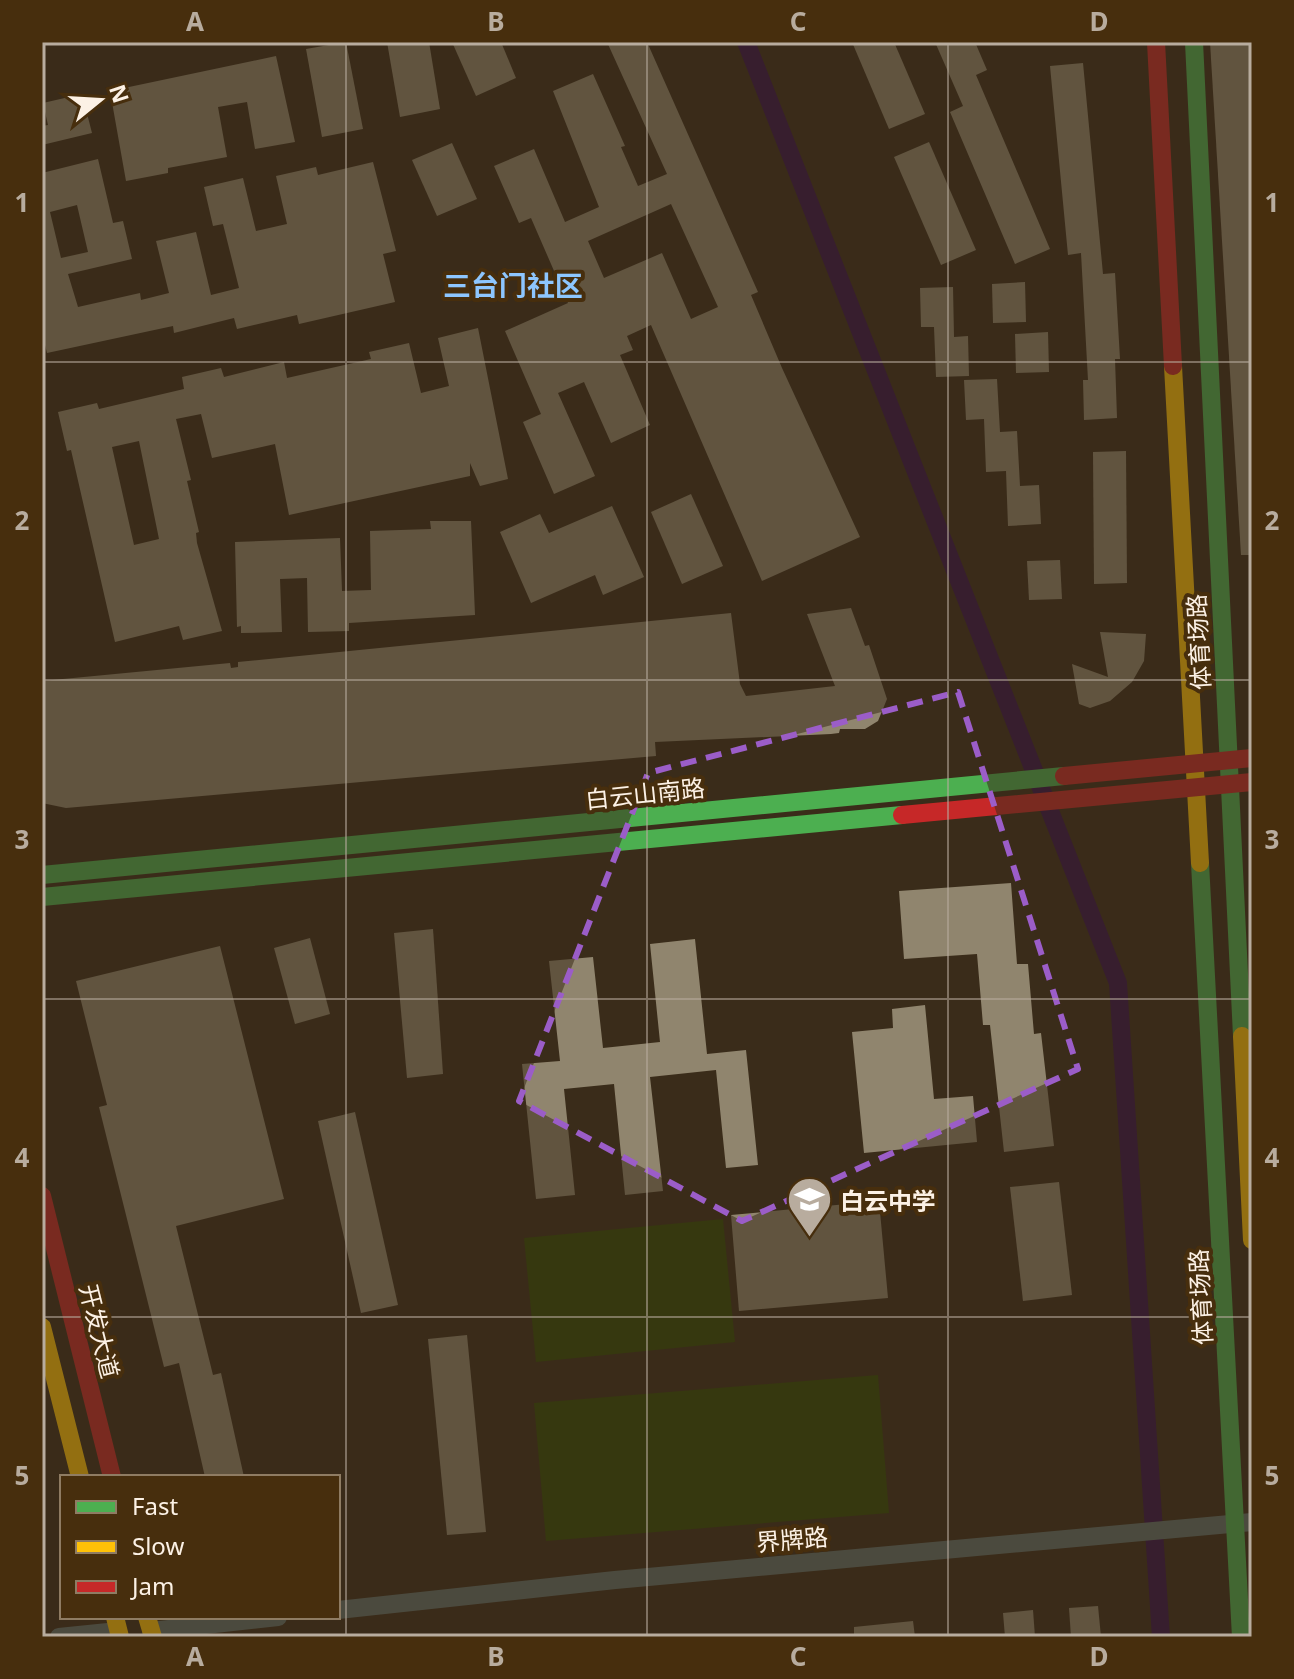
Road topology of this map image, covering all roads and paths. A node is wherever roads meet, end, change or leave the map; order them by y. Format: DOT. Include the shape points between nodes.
graph roads {
  1 [pos="1156,42"];
  2 [pos="1194,42"];
  3 [pos="1252,758"];
  4 [pos="1227,761"];
  5 [pos="1196,764"];
  6 [pos="1252,782"];
  7 [pos="1229,784"];
  8 [pos="1197,787"];
  9 [pos="42,875"];
  10 [pos="42,897"];
  11 [pos="42,1196"];
  12 [pos="1252,1240"];
  13 [pos="42,1327"];
  14 [pos="79,1475"];
  15 [pos="112,1475"];
  16 [pos="1244,1522"];
  17 [pos="340,1610"];
  18 [pos="255,1619"];
  19 [pos="118,1628"];
  20 [pos="150,1628"];
  21 [pos="59,1637"];
  22 [pos="1241,1637"];
  1 -- 5 [label="main road, 体育场路"];
  2 -- 4 [label="main road, 体育场路"];
  3 -- 4 [label="main road, 白云山南路"];
  4 -- 5 [label="main road, 白云山南路"];
  4 -- 7 [label="main road, 体育场路"];
  5 -- 8 [label="main road, 体育场路"];
  5 -- 9 [label="main road, 白云山南路"];
  6 -- 7 [label="main road, 白云山南路"];
  7 -- 8 [label="main road, 白云山南路"];
  7 -- 12 [label="main road, 体育场路"];
  8 -- 10 [label="main road, 白云山南路"];
  8 -- 16 [label="main road, 体育场路"];
  11 -- 15 [label="main road, 开发大道"];
  13 -- 14 [label="main road"];
  16 -- 17 [label="street, 界牌路"];
  16 -- 22 [label="main road, 体育场路"];
  18 -- 20 [label="street"];
  19 -- 21 [label="street"];
}
